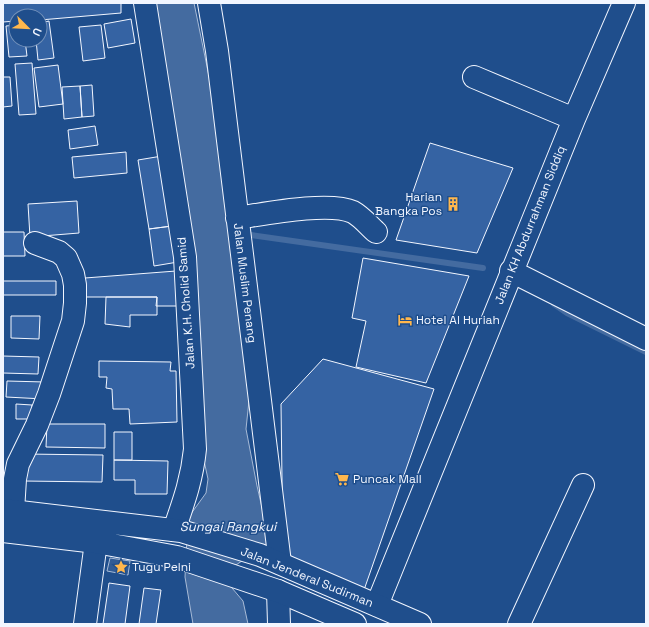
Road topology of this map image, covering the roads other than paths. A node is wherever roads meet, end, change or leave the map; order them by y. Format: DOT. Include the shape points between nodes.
graph roads {
  1 [pos="145,3"];
  2 [pos="209,3"];
  3 [pos="624,3"];
  4 [pos="474,77"];
  5 [pos="574,119"];
  6 [pos="237,218"];
  7 [pos="376,232"];
  8 [pos="35,243"];
  9 [pos="511,271"];
  10 [pos="646,339"];
  11 [pos="583,485"];
  12 [pos="8,511"];
  13 [pos="3,531"];
  14 [pos="177,531"];
  15 [pos="96,542"];
  16 [pos="280,563"];
  17 [pos="278,591"];
  18 [pos="377,605"];
  19 [pos="85,624"];
  20 [pos="279,624"];
  21 [pos="355,624"];
  22 [pos="420,624"];
  23 [pos="519,624"];
  1 -- 14 [label="main road, Jalan K.H. Cholid Samid" via="185,257 195,449 193,469"];
  2 -- 6 [label="main road, Jalan Muslim Penang"];
  3 -- 5 [label="main road, Jalan KH Abdurrahman Siddiq"];
  4 -- 5 [label="main road"];
  5 -- 9 [label="main road, Jalan KH Abdurrahman Siddiq"];
  6 -- 7 [label="main road" via="340,208 354,213"];
  6 -- 16 [label="main road, Jalan Muslim Penang"];
  8 -- 12 [label="main road" via="59,252 66,258 75,285 73,322 37,425 18,464"];
  9 -- 10 [label="main road"];
  9 -- 18 [label="main road, Jalan KH Abdurrahman Siddiq"];
  11 -- 23 [label="main road"];
  12 -- 14 [label="main road, Jalan Jenderal Sudirman"];
  13 -- 15 [label="main road, Jalan Jenderal Sudirman"];
  14 -- 16 [label="main road, Jalan Jenderal Sudirman"];
  15 -- 17 [label="main road, Jalan Jenderal Sudirman" via="177,557"];
  15 -- 19 [label="main road"];
  16 -- 18 [label="main road, Jalan Jenderal Sudirman"];
  17 -- 20 [label="main road"];
  17 -- 21 [label="main road, Jalan Jenderal Sudirman"];
  18 -- 22 [label="main road, Jalan Jenderal Sudirman"];
}
